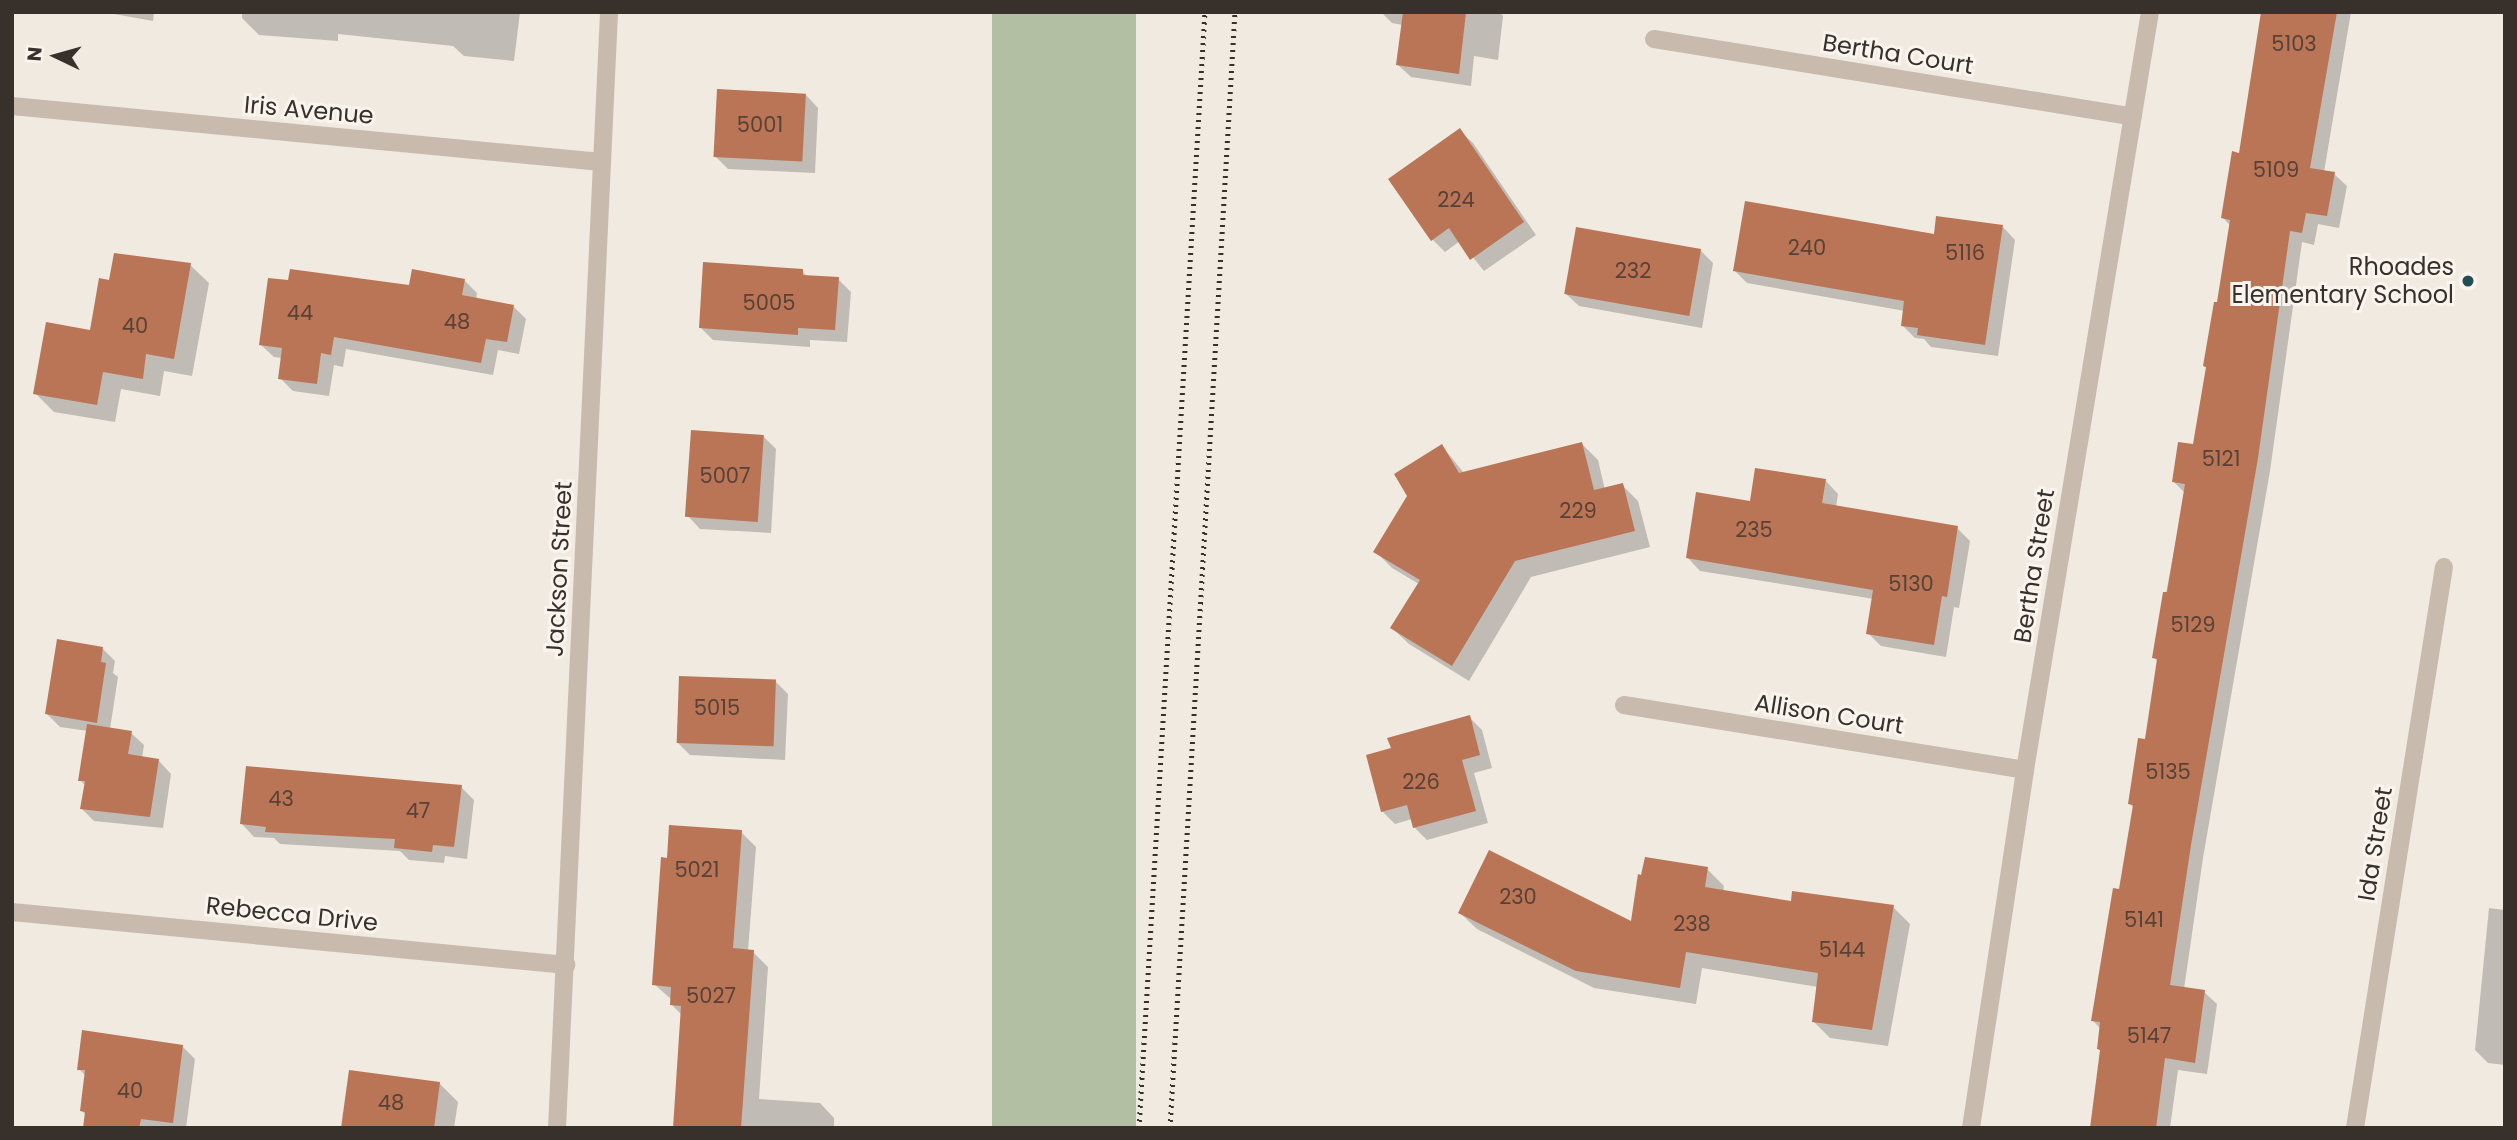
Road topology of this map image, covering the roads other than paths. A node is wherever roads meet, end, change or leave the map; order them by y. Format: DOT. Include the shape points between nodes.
graph roads {
  1 [pos="609,12"];
  2 [pos="2150,12"];
  3 [pos="1654,39"];
  4 [pos="12,106"];
  5 [pos="2133,117"];
  6 [pos="601,162"];
  7 [pos="2444,567"];
  8 [pos="1624,705"];
  9 [pos="2025,770"];
  10 [pos="12,912"];
  11 [pos="566,965"];
  12 [pos="557,1128"];
  13 [pos="1970,1128"];
  14 [pos="2355,1128"];
  1 -- 6 [label="street, Jackson Street"];
  2 -- 5 [label="street, Bertha Street"];
  3 -- 5 [label="street, Bertha Court"];
  4 -- 6 [label="street, Iris Avenue"];
  5 -- 9 [label="street, Bertha Street"];
  6 -- 11 [label="street, Jackson Street"];
  7 -- 14 [label="street, Ida Street"];
  8 -- 9 [label="street, Allison Court"];
  9 -- 13 [label="street, Bertha Street"];
  10 -- 11 [label="street, Rebecca Drive"];
  11 -- 12 [label="street, Jackson Street"];
}
